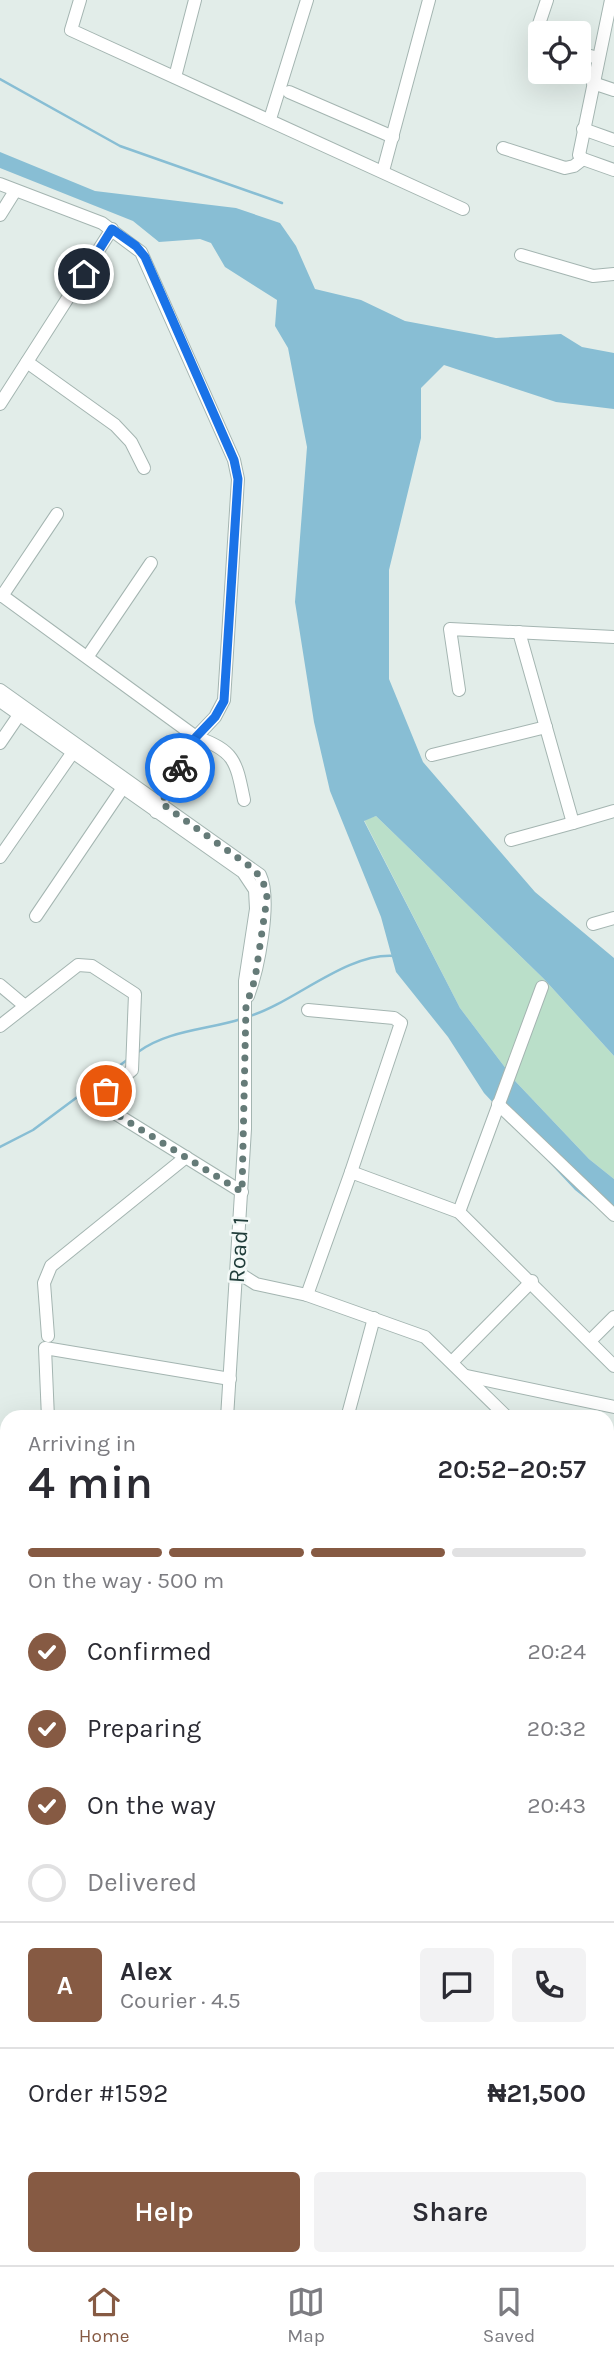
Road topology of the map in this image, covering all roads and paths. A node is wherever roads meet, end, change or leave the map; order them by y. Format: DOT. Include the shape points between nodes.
graph roads {
  1 [pos="79,0"];
  2 [pos="195,0"];
  3 [pos="307,0"];
  4 [pos="429,0"];
  5 [pos="547,0"];
  6 [pos="611,0"];
  7 [pos="540,21"];
  8 [pos="609,33"];
  9 [pos="591,56"];
  10 [pos="598,58"];
  11 [pos="174,77"];
  12 [pos="593,83"];
  13 [pos="614,90"];
  14 [pos="289,92"];
  15 [pos="270,119"];
  16 [pos="583,130"];
  17 [pos="393,137"];
  18 [pos="614,140"];
  19 [pos="503,148"];
  20 [pos="583,159"];
  21 [pos="614,170"];
  22 [pos="383,172"];
  23 [pos="0,184"];
  24 [pos="15,191"];
  25 [pos="463,209"];
  26 [pos="0,215"];
  27 [pos="112,229"];
  28 [pos="521,255"];
  29 [pos="614,274"];
  30 [pos="27,362"];
  31 [pos="0,404"];
  32 [pos="144,468"];
  33 [pos="57,514"];
  34 [pos="151,563"];
  35 [pos="1,595"];
  36 [pos="519,632"];
  37 [pos="614,637"];
  38 [pos="88,656"];
  39 [pos="0,690"];
  40 [pos="459,690"];
  41 [pos="0,702"];
  42 [pos="19,715"];
  43 [pos="546,727"];
  44 [pos="196,737"];
  45 [pos="0,743"];
  46 [pos="72,752"];
  47 [pos="432,755"];
  48 [pos="122,789"];
  49 [pos="244,800"];
  50 [pos="159,808"];
  51 [pos="614,811"];
  52 [pos="573,823"];
  53 [pos="510,840"];
  54 [pos="0,857"];
  55 [pos="36,916"];
  56 [pos="614,918"];
  57 [pos="593,924"];
  58 [pos="0,985"];
  59 [pos="542,987"];
  60 [pos="25,1006"];
  61 [pos="309,1010"];
  62 [pos="0,1026"];
  63 [pos="498,1104"];
  64 [pos="186,1157"];
  65 [pos="351,1172"];
  66 [pos="242,1192"];
  67 [pos="459,1212"];
  68 [pos="614,1215"];
  69 [pos="237,1272"];
  70 [pos="532,1281"];
  71 [pos="256,1284"];
  72 [pos="307,1296"];
  73 [pos="235,1297"];
  74 [pos="614,1317"];
  75 [pos="374,1318"];
  76 [pos="48,1336"];
  77 [pos="590,1341"];
  78 [pos="452,1362"];
  79 [pos="614,1366"];
  80 [pos="466,1376"];
  81 [pos="230,1379"];
  82 [pos="614,1408"];
  83 [pos="48,1410"];
  84 [pos="228,1410"];
  85 [pos="349,1410"];
  86 [pos="500,1410"];
  1 -- 11 [label="street" via="71,30"];
  2 -- 11 [label="street"];
  3 -- 15 [label="street"];
  4 -- 17 [label="street"];
  5 -- 7 [label="street"];
  6 -- 8 [label="street"];
  8 -- 10 [label="street"];
  9 -- 10 [label="street"];
  10 -- 12 [label="street"];
  11 -- 15 [label="street"];
  12 -- 13 [label="street"];
  12 -- 16 [label="street"];
  14 -- 17 [label="street"];
  15 -- 22 [label="street"];
  16 -- 18 [label="street"];
  16 -- 20 [label="street" via="579,155"];
  17 -- 22 [label="street"];
  19 -- 20 [label="street" via="565,167"];
  20 -- 21 [label="street"];
  22 -- 25 [label="street"];
  23 -- 24 [label="street"];
  24 -- 26 [label="street"];
  24 -- 27 [label="street"];
  27 -- 30 [label="street"];
  27 -- 44 [label="street" via="145,257 234,460 238,479 225,693 215,717"];
  28 -- 29 [label="street" via="593,276"];
  30 -- 31 [label="street"];
  30 -- 32 [label="street" via="115,425 131,442"];
  33 -- 35 [label="street"];
  34 -- 38 [label="street"];
  35 -- 38 [label="street"];
  36 -- 37 [label="street"];
  36 -- 40 [label="street" via="450,629"];
  36 -- 43 [label="street"];
  38 -- 44 [label="street"];
  39 -- 50 [label="street"];
  41 -- 42 [label="street"];
  42 -- 45 [label="street"];
  42 -- 46 [label="street"];
  43 -- 47 [label="street"];
  43 -- 52 [label="street"];
  44 -- 49 [label="street" via="233,757"];
  44 -- 50 [label="street"];
  46 -- 48 [label="street"];
  46 -- 54 [label="street"];
  48 -- 50 [label="street"];
  48 -- 55 [label="street"];
  50 -- 66 [label="street, Road 1" via="252,881 256,909 246,1003"];
  51 -- 52 [label="street"];
  52 -- 53 [label="street"];
  56 -- 57 [label="street"];
  58 -- 60 [label="street"];
  59 -- 63 [label="street"];
  60 -- 62 [label="street"];
  60 -- 64 [label="street" via="78,965 92,967 135,993 132,1068 103,1094 100,1104"];
  61 -- 65 [label="street" via="394,1018 401,1023"];
  63 -- 67 [label="street"];
  63 -- 68 [label="street"];
  64 -- 66 [label="street"];
  64 -- 76 [label="street" via="51,1266 44,1283"];
  65 -- 67 [label="street"];
  65 -- 72 [label="street"];
  66 -- 69 [label="street, Road 1"];
  67 -- 70 [label="street"];
  69 -- 71 [label="street"];
  69 -- 73 [label="street, Road 1"];
  70 -- 77 [label="street"];
  70 -- 78 [label="street"];
  71 -- 72 [label="street"];
  71 -- 73 [label="street"];
  72 -- 75 [label="street"];
  73 -- 81 [label="street, Road 1"];
  74 -- 77 [label="street"];
  75 -- 78 [label="street" via="429,1340"];
  75 -- 85 [label="street"];
  77 -- 79 [label="street"];
  78 -- 80 [label="street"];
  80 -- 82 [label="street"];
  80 -- 86 [label="street"];
  81 -- 83 [label="street" via="45,1348"];
  81 -- 84 [label="street, Road 1"];
}
